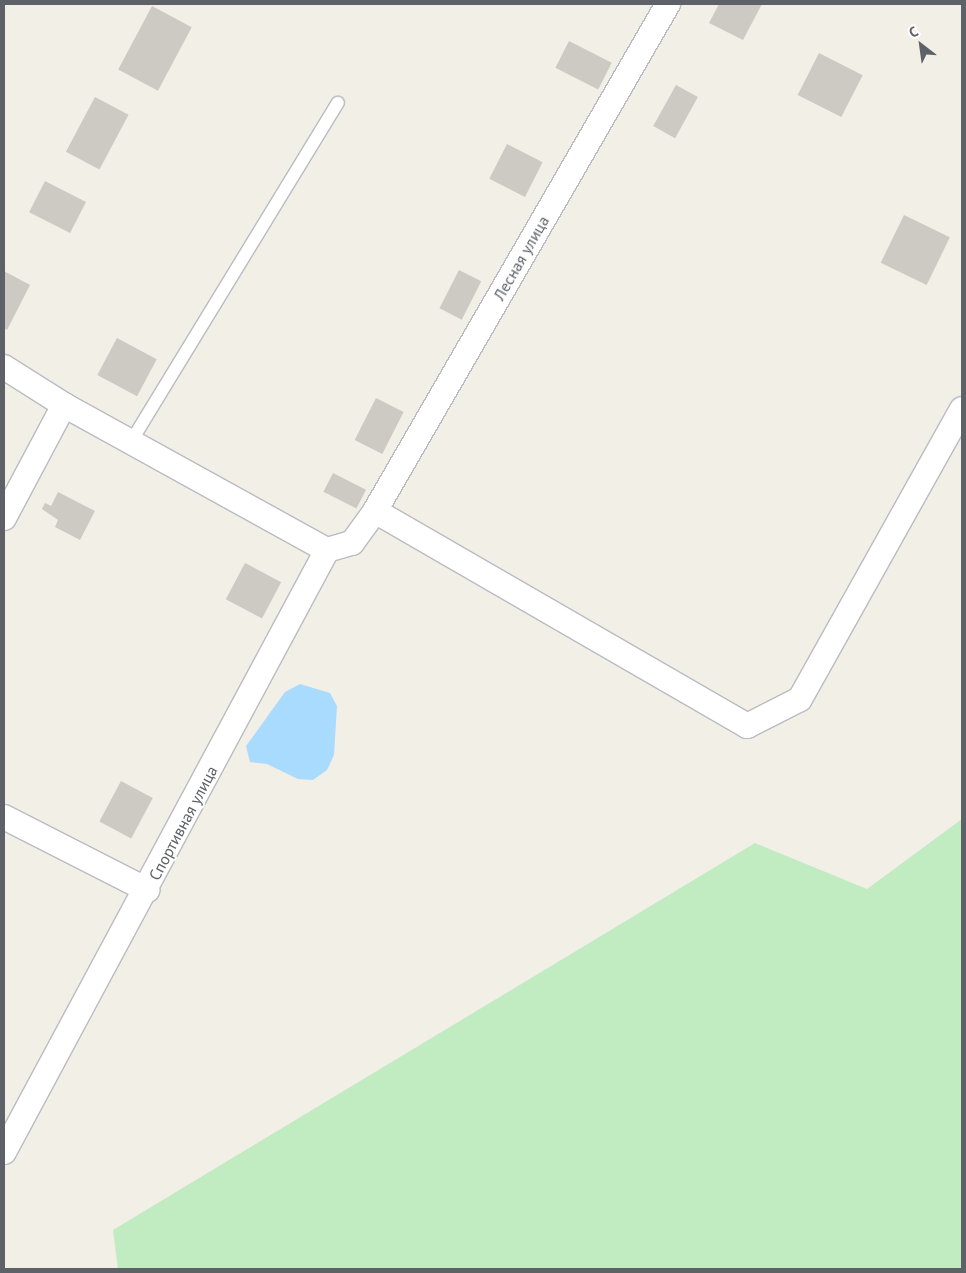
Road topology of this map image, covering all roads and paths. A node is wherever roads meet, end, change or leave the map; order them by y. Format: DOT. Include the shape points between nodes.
graph roads {
  1 [pos="668,4"];
  2 [pos="338,104"];
  3 [pos="4,366"];
  4 [pos="64,405"];
  5 [pos="962,409"];
  6 [pos="132,440"];
  7 [pos="375,511"];
  8 [pos="4,518"];
  9 [pos="327,550"];
  10 [pos="4,817"];
  11 [pos="147,890"];
  12 [pos="4,1152"];
  1 -- 7 [label="street, Лесная улица"];
  2 -- 6 [label="lane"];
  3 -- 4 [label="street"];
  4 -- 6 [label="street"];
  4 -- 8 [label="street"];
  5 -- 7 [label="street" via="800,700 747,726"];
  6 -- 9 [label="street"];
  7 -- 9 [label="street" via="352,544"];
  9 -- 11 [label="street, Спортивная улица"];
  10 -- 11 [label="street"];
  11 -- 12 [label="street, Спортивная улица"];
}
